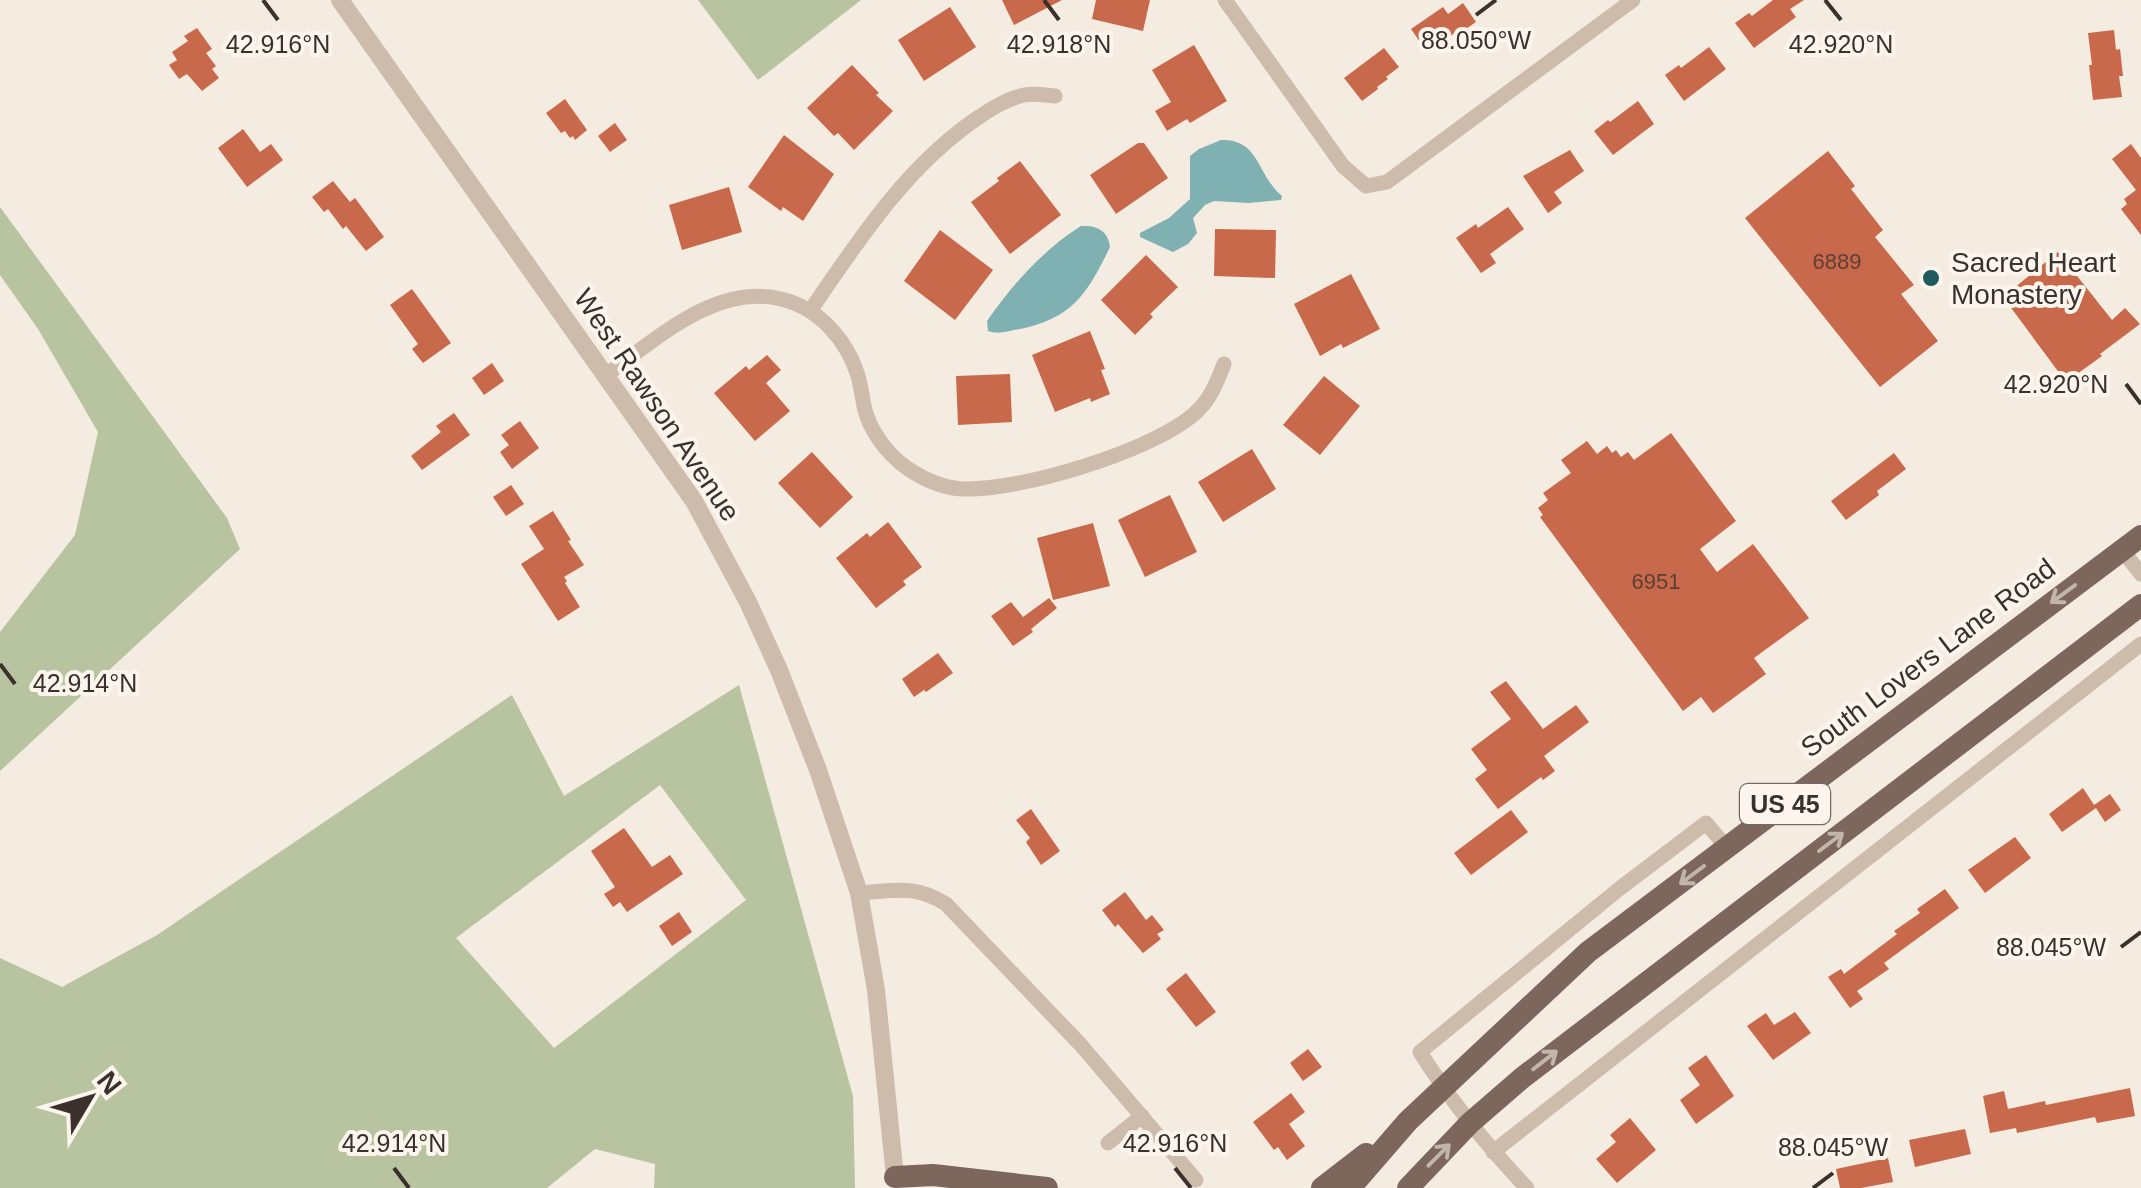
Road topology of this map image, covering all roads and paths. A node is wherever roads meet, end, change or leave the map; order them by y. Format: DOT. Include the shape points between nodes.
graph roads {
  1 [pos="340,0"];
  2 [pos="1225,0"];
  3 [pos="1633,0"];
  4 [pos="1054,96"];
  5 [pos="810,311"];
  6 [pos="1224,364"];
  7 [pos="606,376"];
  8 [pos="2132,543"];
  9 [pos="2141,574"];
  10 [pos="2141,605"];
  11 [pos="2141,644"];
  12 [pos="1728,848"];
  13 [pos="858,893"];
  14 [pos="1456,1105"];
  15 [pos="1142,1116"];
  16 [pos="1408,1121"];
  17 [pos="1108,1143"];
  18 [pos="1493,1152"];
  19 [pos="895,1177"];
  20 [pos="1196,1180"];
  21 [pos="1047,1188"];
  22 [pos="1322,1188"];
  23 [pos="1350,1188"];
  24 [pos="1408,1188"];
  25 [pos="1528,1188"];
  1 -- 7 [label="street, West Rawson Avenue"];
  2 -- 3 [label="street" via="1343,166 1366,186 1387,182"];
  4 -- 5 [label="street" via="1007,100 959,131 866,229"];
  5 -- 6 [label="street" via="842,343 868,418 891,454 931,481 965,489 1039,478 1152,439 1202,406"];
  5 -- 7 [label="street" via="768,296 714,304"];
  7 -- 13 [label="street, West Rawson Avenue" via="694,501 748,602 818,770"];
  8 -- 9 [label="street"];
  8 -- 12 [label="main road, South Lovers Lane Road / US 45, one-way"];
  14 -- 10 [label="main road, South Lovers Lane Road / US 45, one-way" via="1522,1078"];
  11 -- 18 [label="street"];
  12 -- 14 [label="main road, South Lovers Lane Road / US 45, one-way" via="1588,952"];
  12 -- 14 [label="street" via="1706,822 1420,1052"];
  13 -- 15 [label="street" via="918,890 946,904"];
  13 -- 19 [label="street, West Rawson Avenue" via="876,990"];
  14 -- 16 [label="main road, South Lovers Lane Road / US 45"];
  14 -- 18 [label="street"];
  24 -- 14 [label="main road, South Lovers Lane Road / US 45, one-way"];
  15 -- 17 [label="street"];
  15 -- 20 [label="street"];
  16 -- 22 [label="main road"];
  16 -- 23 [label="main road, South Lovers Lane Road / US 45"];
  18 -- 25 [label="street"];
  19 -- 21 [label="main road"];
}
